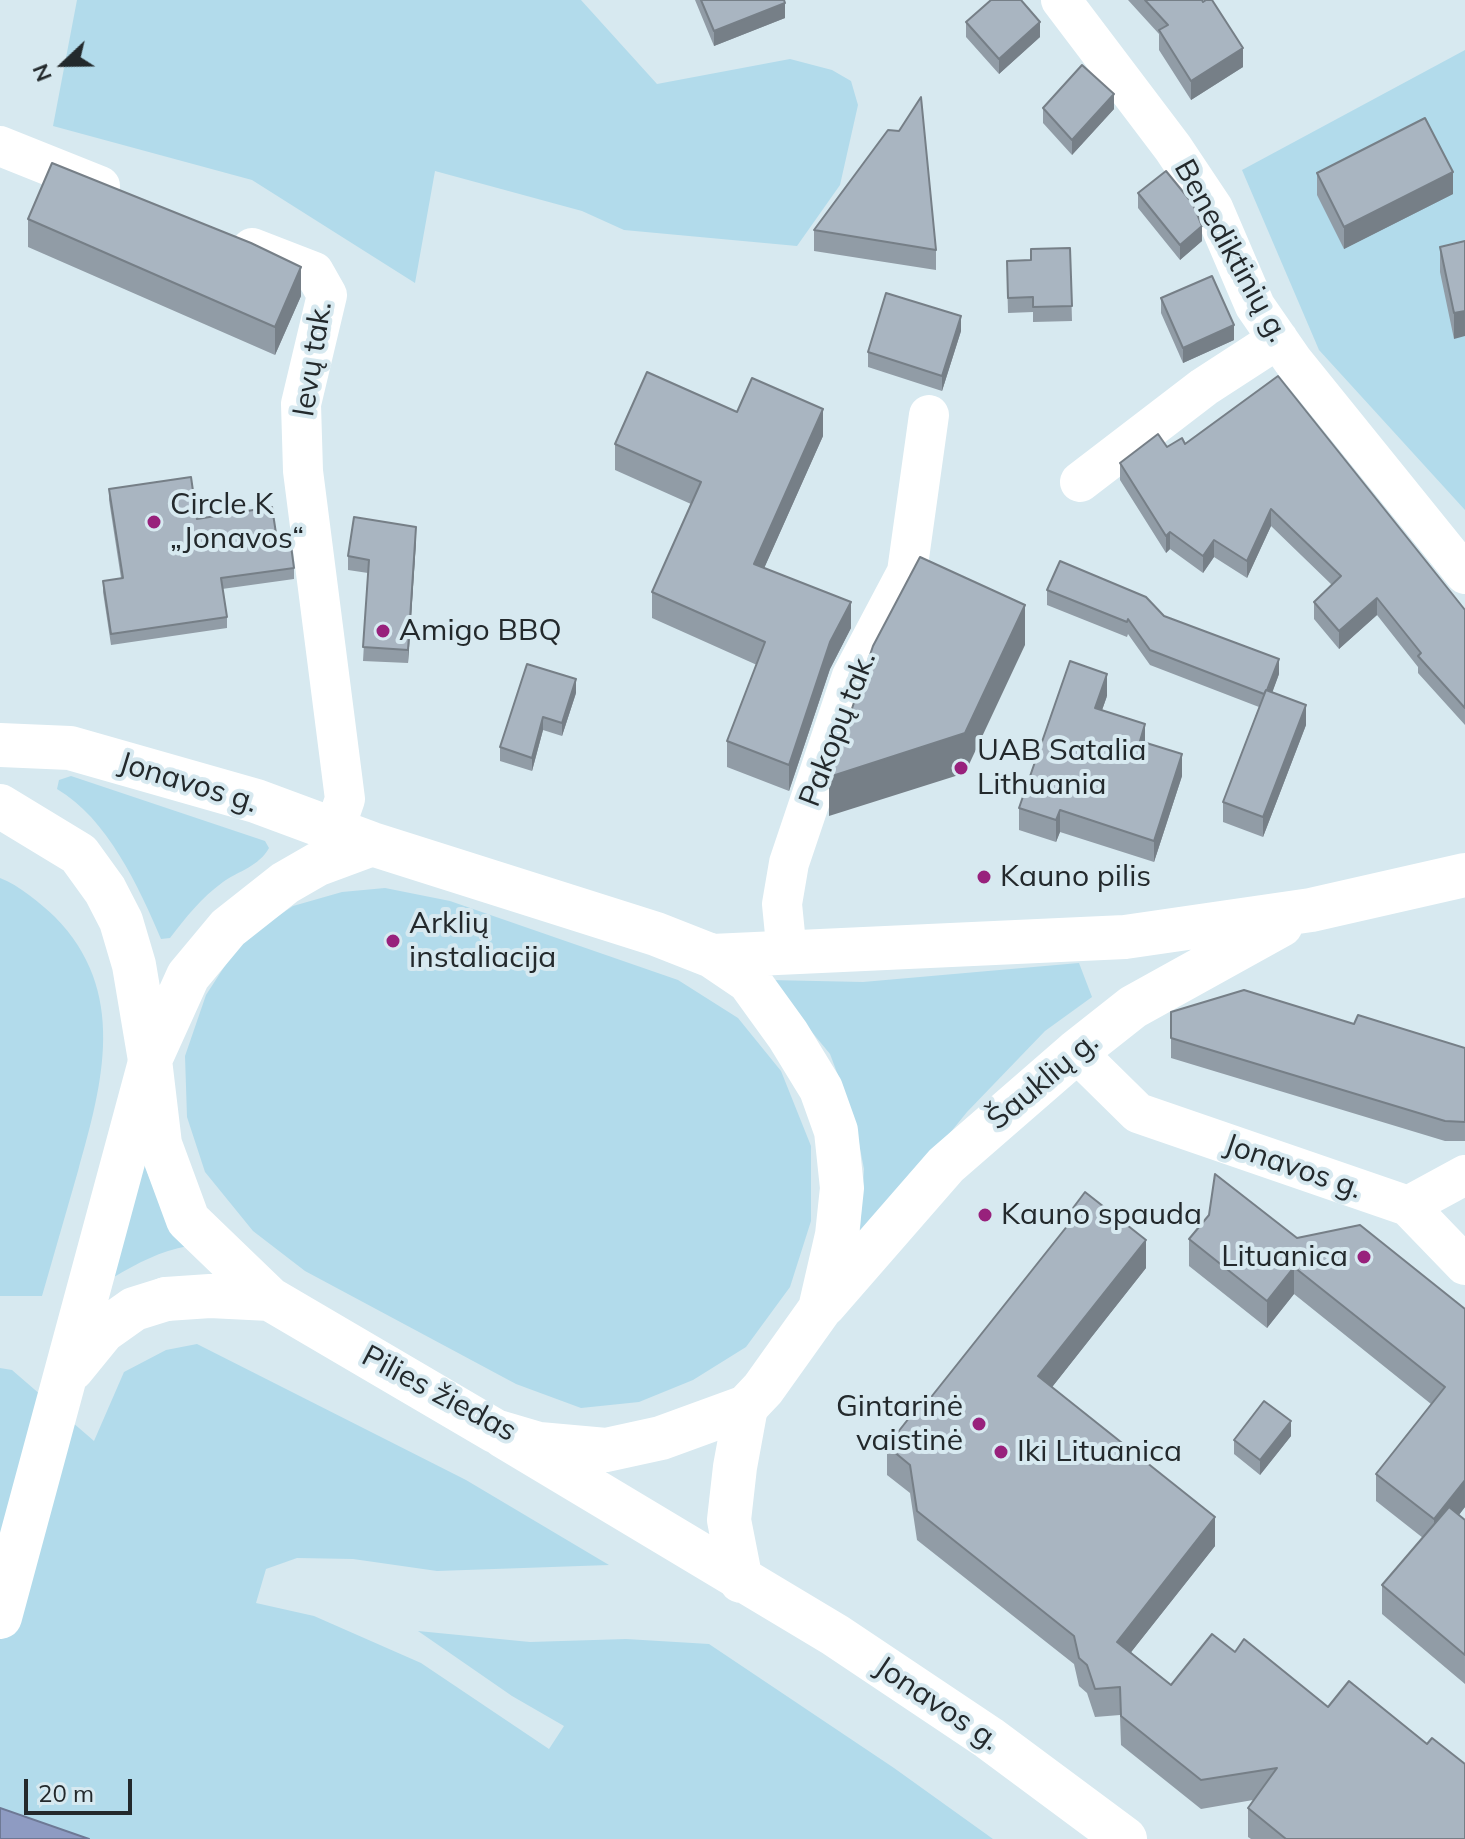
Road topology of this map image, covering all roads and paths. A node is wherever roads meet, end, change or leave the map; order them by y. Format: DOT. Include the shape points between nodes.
graph roads {
  1 [pos="1061,0"];
  2 [pos="0,146"];
  3 [pos="130,198"];
  4 [pos="214,232"];
  5 [pos="1278,339"];
  6 [pos="929,415"];
  7 [pos="1080,482"];
  8 [pos="1465,574"];
  9 [pos="0,745"];
  10 [pos="0,806"];
  11 [pos="353,838"];
  12 [pos="1465,875"];
  13 [pos="1311,910"];
  14 [pos="787,954"];
  15 [pos="712,956"];
  16 [pos="1076,1052"];
  17 [pos="150,1060"];
  18 [pos="1465,1175"];
  19 [pos="1408,1206"];
  20 [pos="1465,1265"];
  21 [pos="270,1299"];
  22 [pos="820,1309"];
  23 [pos="63,1388"];
  24 [pos="746,1407"];
  25 [pos="495,1431"];
  26 [pos="741,1581"];
  27 [pos="0,1617"];
  28 [pos="1125,1839"];
  1 -- 5 [label="street, Benediktinių g." via="1213,208 1255,306"];
  2 -- 3 [label="street"];
  4 -- 11 [label="street, Ievų tak." via="314,272 327,295 301,404 303,471"];
  5 -- 7 [label="street" via="1204,387"];
  5 -- 8 [label="street, Benediktinių g."];
  6 -- 14 [label="street, Pakopų tak." via="907,572 852,676 789,863 782,904"];
  9 -- 11 [label="main road, Jonavos g." via="70,748 256,801"];
  10 -- 17 [label="main road" via="79,854 105,890 134,965"];
  11 -- 15 [label="main road, Pilies žiedas"];
  11 -- 17 [label="main road" via="228,928 188,976"];
  12 -- 13 [label="main road, Šauklių g."];
  13 -- 14 [label="main road, Šauklių g." via="1125,937"];
  13 -- 16 [label="main road, Šauklių g." via="1133,1007"];
  14 -- 15 [label="main road, Šauklių g."];
  15 -- 22 [label="main road, Pilies žiedas" via="749,981 788,1035 821,1089 836,1131 842,1188"];
  16 -- 19 [label="street, Jonavos g." via="1138,1113"];
  16 -- 22 [label="main road, Šauklių g." via="946,1165"];
  17 -- 21 [label="main road, Pilies žiedas" via="160,1144 188,1220"];
  17 -- 23 [label="main road"];
  18 -- 19 [label="street"];
  19 -- 20 [label="street, Jonavos g."];
  21 -- 23 [label="main road" via="166,1299 134,1309 103,1331"];
  21 -- 25 [label="main road, Pilies žiedas"];
  22 -- 24 [label="main road, Pilies žiedas"];
  23 -- 27 [label="main road"];
  24 -- 25 [label="main road, Pilies žiedas" via="661,1438 606,1450 539,1444"];
  24 -- 26 [label="main road" via="729,1520"];
  25 -- 26 [label="main road, Jonavos g."];
  26 -- 28 [label="main road, Jonavos g." via="835,1635 964,1721"];
}
